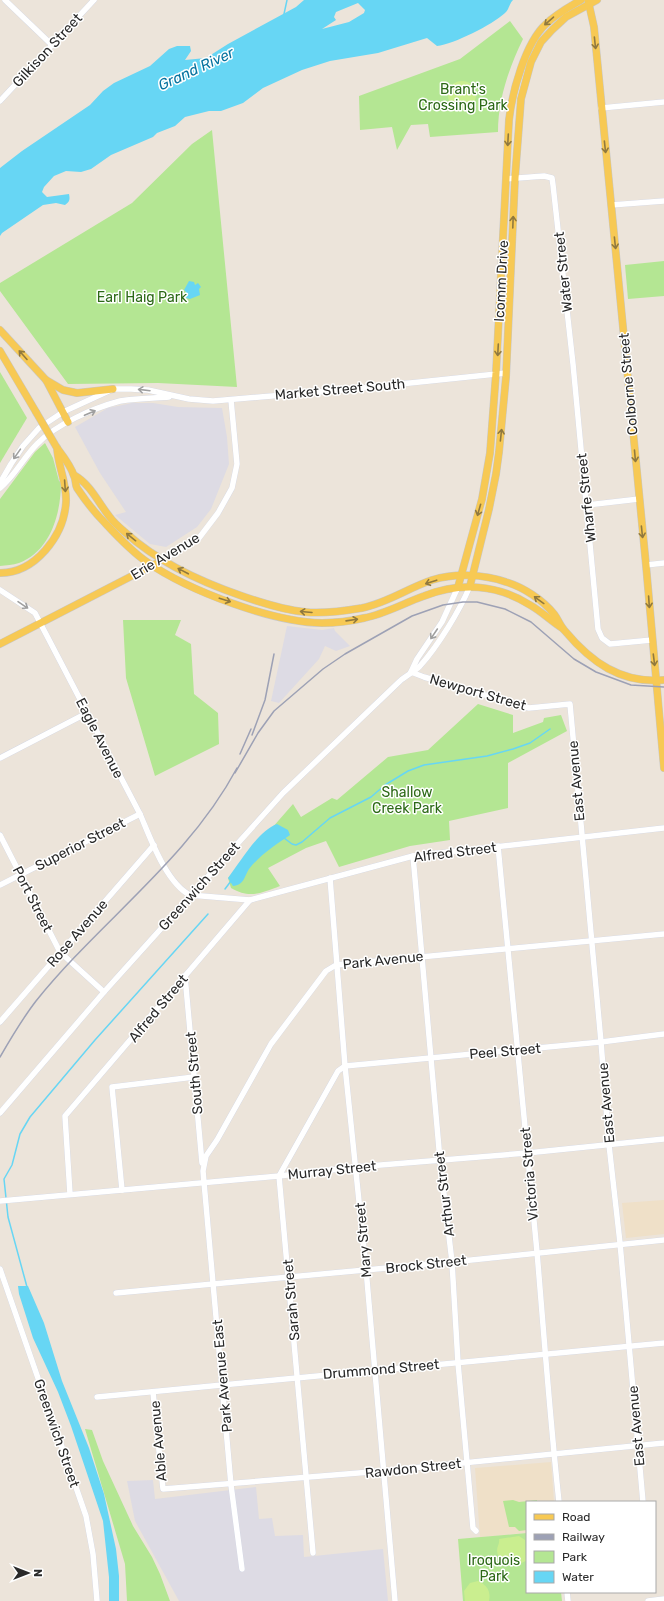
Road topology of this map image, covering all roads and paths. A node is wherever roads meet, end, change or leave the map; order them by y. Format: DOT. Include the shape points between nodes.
graph roads {
  1 [pos="5,0"];
  2 [pos="94,0"];
  3 [pos="582,0"];
  4 [pos="596,0"];
  5 [pos="588,2"];
  6 [pos="52,45"];
  7 [pos="0,101"];
  8 [pos="664,102"];
  9 [pos="602,108"];
  10 [pos="515,178"];
  11 [pos="506,179"];
  12 [pos="664,201"];
  13 [pos="611,205"];
  14 [pos="0,330"];
  15 [pos="0,351"];
  16 [pos="573,368"];
  17 [pos="496,373"];
  18 [pos="506,373"];
  19 [pos="46,380"];
  20 [pos="114,389"];
  21 [pos="175,396"];
  22 [pos="231,400"];
  23 [pos="63,412"];
  24 [pos="68,422"];
  25 [pos="57,448"];
  26 [pos="74,475"];
  27 [pos="0,483"];
  28 [pos="0,488"];
  29 [pos="639,499"];
  30 [pos="587,505"];
  31 [pos="162,560"];
  32 [pos="664,563"];
  33 [pos="646,565"];
  34 [pos="152,566"];
  35 [pos="0,573"];
  36 [pos="461,576"];
  37 [pos="473,576"];
  38 [pos="470,586"];
  39 [pos="458,587"];
  40 [pos="0,590"];
  41 [pos="41,623"];
  42 [pos="564,630"];
  43 [pos="652,640"];
  44 [pos="0,644"];
  45 [pos="411,672"];
  46 [pos="660,680"];
  47 [pos="570,704"];
  48 [pos="87,713"];
  49 [pos="0,758"];
  50 [pos="664,768"];
  51 [pos="140,814"];
  52 [pos="664,828"];
  53 [pos="0,835"];
  54 [pos="581,837"];
  55 [pos="154,845"];
  56 [pos="498,846"];
  57 [pos="412,856"];
  58 [pos="20,875"];
  59 [pos="330,878"];
  60 [pos="0,885"];
  61 [pos="190,895"];
  62 [pos="250,900"];
  63 [pos="664,934"];
  64 [pos="590,940"];
  65 [pos="507,948"];
  66 [pos="60,952"];
  67 [pos="422,956"];
  68 [pos="336,965"];
  69 [pos="185,976"];
  70 [pos="104,992"];
  71 [pos="0,1022"];
  72 [pos="664,1034"];
  73 [pos="601,1042"];
  74 [pos="518,1050"];
  75 [pos="431,1058"];
  76 [pos="345,1066"];
  77 [pos="194,1077"];
  78 [pos="0,1113"];
  79 [pos="664,1139"];
  80 [pos="609,1145"];
  81 [pos="527,1153"];
  82 [pos="440,1160"];
  83 [pos="356,1167"];
  84 [pos="203,1171"];
  85 [pos="279,1176"];
  86 [pos="204,1183"];
  87 [pos="122,1190"];
  88 [pos="70,1194"];
  89 [pos="0,1201"];
  90 [pos="664,1240"];
  91 [pos="620,1243"];
  92 [pos="537,1252"];
  93 [pos="452,1262"];
  94 [pos="0,1269"];
  95 [pos="366,1269"];
  96 [pos="289,1276"];
  97 [pos="214,1284"];
  98 [pos="116,1292"];
  99 [pos="664,1343"];
  100 [pos="628,1346"];
  101 [pos="544,1354"];
  102 [pos="458,1363"];
  103 [pos="375,1369"];
  104 [pos="298,1377"];
  105 [pos="222,1385"];
  106 [pos="153,1392"];
  107 [pos="97,1397"];
  108 [pos="664,1443"];
  109 [pos="638,1446"];
  110 [pos="554,1455"];
  111 [pos="468,1462"];
  112 [pos="383,1471"];
  113 [pos="307,1477"];
  114 [pos="231,1485"];
  115 [pos="163,1489"];
  116 [pos="559,1501"];
  117 [pos="643,1501"];
  118 [pos="476,1531"];
  119 [pos="313,1553"];
  120 [pos="242,1569"];
  121 [pos="664,1600"];
  122 [pos="97,1601"];
  123 [pos="395,1601"];
  124 [pos="648,1601"];
  1 -- 6 [label="street"];
  2 -- 6 [label="street, Gilkison Street"];
  3 -- 11 [label="main road, Icomm Drive, one-way" via="561,11 534,37 511,102"];
  4 -- 5 [label="main road, Icomm Drive"];
  5 -- 9 [label="main road, Colborne Street, one-way" via="594,27"];
  5 -- 10 [label="main road, Icomm Drive" via="552,30 541,42 532,62 521,99"];
  6 -- 7 [label="street, Gilkison Street"];
  8 -- 9 [label="street"];
  9 -- 13 [label="main road, Colborne Street, one-way"];
  10 -- 11 [label="street"];
  10 -- 16 [label="street, Water Street" via="552,178"];
  18 -- 10 [label="main road, Icomm Drive, one-way"];
  11 -- 17 [label="main road, Icomm Drive, one-way"];
  12 -- 13 [label="street"];
  13 -- 29 [label="main road, Colborne Street, one-way"];
  19 -- 14 [label="main road, one-way"];
  15 -- 25 [label="main road, bridge"];
  16 -- 30 [label="street, Wharfe Street"];
  17 -- 18 [label="street, Market Street South"];
  17 -- 22 [label="street, Market Street South"];
  17 -- 36 [label="main road, Icomm Drive, one-way" via="488,466 482,499"];
  37 -- 18 [label="main road, Icomm Drive, one-way" via="496,474"];
  19 -- 20 [label="main road" via="63,390 77,393"];
  19 -- 23 [label="main road"];
  21 -- 20 [label="street, Market Street South, one-way" via="143,390"];
  20 -- 23 [label="street, Market Street South"];
  21 -- 22 [label="street, Market Street South" via="205,401"];
  24 -- 21 [label="street, Market Street South, one-way" via="121,401"];
  22 -- 31 [label="street, Erie Avenue" via="237,464 232,488 200,538"];
  23 -- 24 [label="main road"];
  23 -- 27 [label="street, Market Street South, one-way" via="39,428 23,446"];
  24 -- 28 [label="street, Market Street South" via="46,435 8,482"];
  25 -- 26 [label="main road"];
  25 -- 35 [label="main road, one-way" via="66,503 62,521 42,555 18,571"];
  31 -- 26 [label="main road, one-way" via="110,518 83,480"];
  26 -- 34 [label="main road" via="76,486 104,523"];
  29 -- 30 [label="street"];
  29 -- 33 [label="main road, Colborne Street, one-way"];
  30 -- 43 [label="street, Wharfe Street" via="598,629 602,638 610,644"];
  31 -- 34 [label="main road, Erie Avenue"];
  36 -- 31 [label="main road, one-way" via="433,580 367,607 311,613 269,605 219,589"];
  32 -- 33 [label="street"];
  33 -- 43 [label="main road, Colborne Street, one-way"];
  34 -- 39 [label="main road, one-way" via="215,597 275,616 322,623 366,618 424,596"];
  34 -- 41 [label="main road, Erie Avenue"];
  36 -- 37 [label="main road"];
  36 -- 39 [label="main road, Icomm Drive"];
  37 -- 38 [label="main road, Icomm Drive"];
  42 -- 37 [label="main road, one-way" via="554,614 525,591 507,582"];
  38 -- 39 [label="main road"];
  38 -- 42 [label="main road" via="513,595"];
  38 -- 45 [label="street, Greenwich Street" via="463,602 430,653 419,667"];
  39 -- 45 [label="street, Greenwich Street, one-way" via="442,622"];
  40 -- 41 [label="street, Eagle Avenue, one-way" via="35,613"];
  41 -- 44 [label="main road, Erie Avenue"];
  41 -- 48 [label="street, Eagle Avenue"];
  42 -- 46 [label="main road" via="587,655 609,671 627,677"];
  43 -- 46 [label="main road, Colborne Street, one-way"];
  45 -- 47 [label="street, Newport Street" via="529,708"];
  45 -- 61 [label="street, Greenwich Street" via="283,793"];
  46 -- 50 [label="main road, Colborne Street"];
  47 -- 54 [label="street, East Avenue"];
  48 -- 49 [label="street"];
  48 -- 51 [label="street, Eagle Avenue"];
  51 -- 55 [label="street, Eagle Avenue"];
  51 -- 58 [label="street, Superior Street"];
  52 -- 54 [label="street, Alfred Street"];
  53 -- 58 [label="street, Port Street"];
  54 -- 56 [label="street, Alfred Street"];
  54 -- 64 [label="street, East Avenue"];
  55 -- 61 [label="street, Eagle Avenue" via="176,882"];
  55 -- 66 [label="street, Rose Avenue"];
  56 -- 57 [label="street, Alfred Street"];
  56 -- 65 [label="street, Victoria Street"];
  57 -- 59 [label="street, Alfred Street"];
  57 -- 67 [label="street, Arthur Street"];
  58 -- 60 [label="street, Superior Street"];
  58 -- 66 [label="street, Port Street"];
  59 -- 62 [label="street, Alfred Street"];
  59 -- 68 [label="street, Mary Street"];
  61 -- 62 [label="street, Alfred Street"];
  61 -- 70 [label="street, Greenwich Street"];
  62 -- 69 [label="street, Alfred Street"];
  63 -- 64 [label="street, Park Avenue"];
  64 -- 65 [label="street, Park Avenue"];
  64 -- 73 [label="street, East Avenue"];
  65 -- 67 [label="street, Park Avenue"];
  65 -- 74 [label="street, Victoria Street"];
  66 -- 70 [label="street, Port Street"];
  66 -- 71 [label="street, Rose Avenue"];
  67 -- 68 [label="street, Park Avenue"];
  67 -- 75 [label="street, Arthur Street"];
  68 -- 76 [label="street, Mary Street"];
  68 -- 84 [label="street, Park Avenue" via="326,971 271,1044 206,1156"];
  69 -- 77 [label="street, South Street"];
  69 -- 88 [label="street, Alfred Street" via="65,1116"];
  70 -- 78 [label="street, Greenwich Street"];
  72 -- 73 [label="street, Peel Street"];
  73 -- 74 [label="street, Peel Street"];
  73 -- 80 [label="street, East Avenue"];
  74 -- 75 [label="street, Peel Street"];
  74 -- 81 [label="street, Victoria Street"];
  75 -- 76 [label="street, Peel Street"];
  75 -- 82 [label="street, Arthur Street"];
  76 -- 83 [label="street, Mary Street"];
  76 -- 85 [label="street" via="338,1071"];
  77 -- 84 [label="street, South Street"];
  77 -- 87 [label="street" via="112,1087"];
  79 -- 80 [label="street, Murray Street"];
  80 -- 81 [label="street, Murray Street"];
  80 -- 91 [label="street, East Avenue"];
  81 -- 82 [label="street, Murray Street"];
  81 -- 92 [label="street, Victoria Street"];
  82 -- 83 [label="street, Murray Street"];
  82 -- 93 [label="street, Arthur Street"];
  83 -- 85 [label="street, Murray Street"];
  83 -- 95 [label="street, Mary Street"];
  84 -- 86 [label="street, Park Avenue"];
  85 -- 86 [label="street, Murray Street"];
  85 -- 96 [label="street, Sarah Street"];
  86 -- 87 [label="street, Murray Street"];
  86 -- 97 [label="street, Park Avenue East"];
  87 -- 88 [label="street, Murray Street"];
  88 -- 89 [label="street, Murray Street"];
  90 -- 91 [label="street, Brock Street"];
  91 -- 92 [label="street, Brock Street"];
  91 -- 100 [label="street, East Avenue"];
  92 -- 93 [label="street, Brock Street"];
  92 -- 101 [label="street, Victoria Street"];
  93 -- 95 [label="street, Brock Street"];
  93 -- 102 [label="street, Arthur Street"];
  94 -- 122 [label="street, Greenwich Street" via="86,1516 94,1554"];
  95 -- 96 [label="street, Brock Street"];
  95 -- 103 [label="street, Mary Street"];
  96 -- 97 [label="street, Brock Street"];
  96 -- 104 [label="street, Sarah Street"];
  97 -- 98 [label="street, Brock Street"];
  97 -- 105 [label="street, Park Avenue East"];
  99 -- 100 [label="street, Drummond Street"];
  100 -- 101 [label="street, Drummond Street"];
  100 -- 109 [label="street, East Avenue"];
  101 -- 102 [label="street, Drummond Street"];
  101 -- 110 [label="street, Victoria Street"];
  102 -- 103 [label="street, Drummond Street"];
  102 -- 111 [label="street, Arthur Street"];
  103 -- 104 [label="street, Drummond Street"];
  103 -- 112 [label="street, Mary Street"];
  104 -- 105 [label="street, Drummond Street"];
  104 -- 113 [label="street, Sarah Street"];
  105 -- 106 [label="street, Drummond Street"];
  105 -- 114 [label="street, Park Avenue East"];
  106 -- 107 [label="street, Drummond Street"];
  106 -- 115 [label="street, Able Avenue"];
  108 -- 109 [label="street, Rawdon Street"];
  109 -- 110 [label="street, Rawdon Street"];
  109 -- 117 [label="street, East Avenue"];
  110 -- 111 [label="street, Rawdon Street"];
  110 -- 116 [label="street, Victoria Street"];
  111 -- 112 [label="street, Rawdon Street"];
  111 -- 118 [label="street, Arthur Street" via="473,1528"];
  112 -- 113 [label="street, Rawdon Street"];
  112 -- 123 [label="street, Mary Street"];
  113 -- 114 [label="street, Rawdon Street"];
  113 -- 119 [label="street, Sarah Street"];
  114 -- 115 [label="street, Rawdon Street"];
  114 -- 120 [label="street, Park Avenue East"];
  121 -- 124 [label="street"];
}
